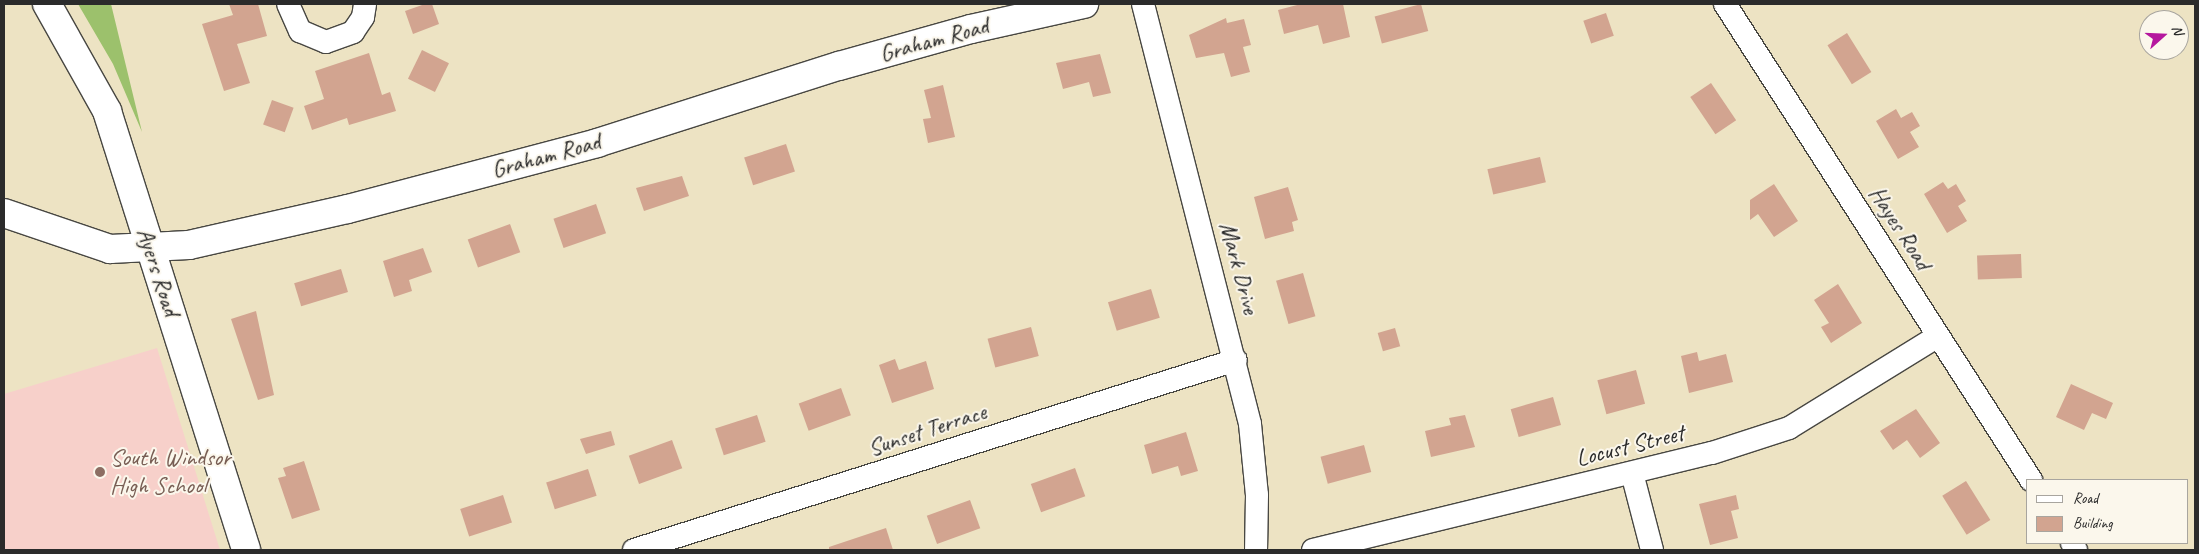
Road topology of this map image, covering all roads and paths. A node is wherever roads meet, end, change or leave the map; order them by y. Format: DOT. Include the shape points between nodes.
graph roads {
  1 [pos="47,4"];
  2 [pos="288,4"];
  3 [pos="365,4"];
  4 [pos="1084,4"];
  5 [pos="1143,4"];
  6 [pos="1725,4"];
  7 [pos="4,213"];
  8 [pos="150,248"];
  9 [pos="1938,336"];
  10 [pos="1236,360"];
  11 [pos="1632,473"];
  12 [pos="2030,479"];
  13 [pos="246,550"];
  14 [pos="634,550"];
  15 [pos="1256,550"];
  16 [pos="1313,550"];
  17 [pos="1652,550"];
  1 -- 8 [label="street, Ayers Road" via="106,111"];
  2 -- 3 [label="street" via="300,30 326,42 353,32 363,17"];
  4 -- 8 [label="street, Graham Road" via="970,29 597,143 348,209 189,245"];
  5 -- 10 [label="street, Mark Drive"];
  6 -- 9 [label="street, Hayes Road"];
  7 -- 8 [label="street, Graham Road" via="110,249"];
  8 -- 13 [label="street, Ayers Road"];
  9 -- 11 [label="street, Locust Street" via="1790,428 1712,453"];
  9 -- 12 [label="street, Hayes Road"];
  10 -- 14 [label="street, Sunset Terrace"];
  10 -- 15 [label="street, Mark Drive" via="1250,424 1258,495"];
  11 -- 16 [label="street, Locust Street"];
  11 -- 17 [label="street"];
}
